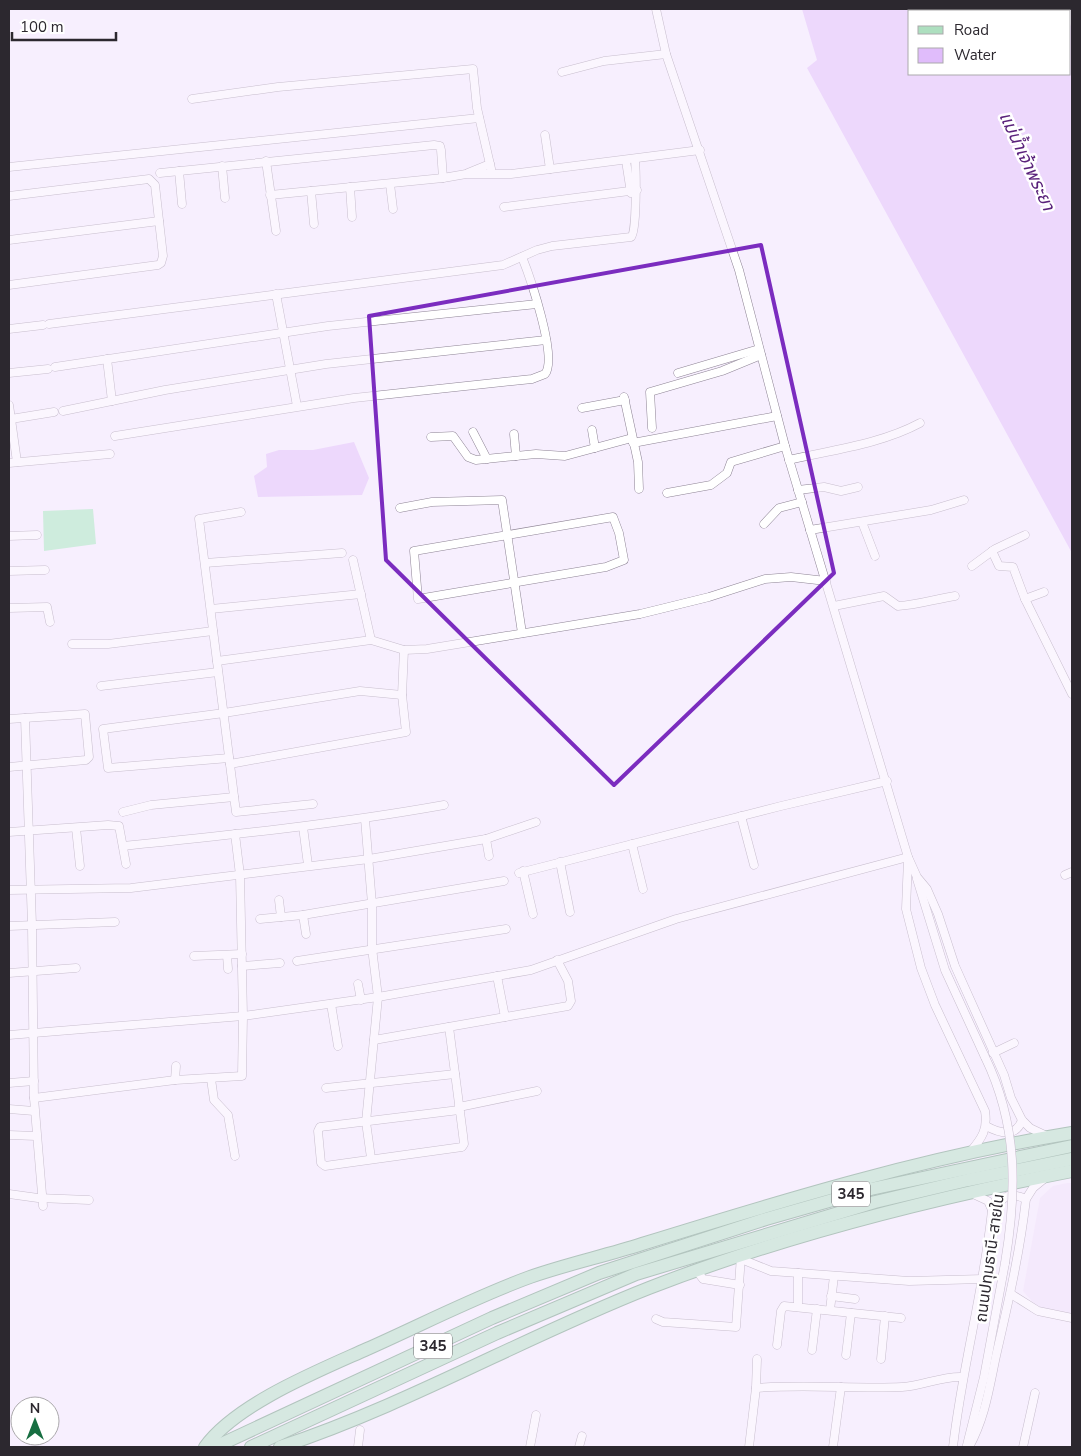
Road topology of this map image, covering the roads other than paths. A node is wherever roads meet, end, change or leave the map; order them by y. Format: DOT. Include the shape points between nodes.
graph roads {
  1 [pos="656,9"];
  2 [pos="666,54"];
  3 [pos="562,72"];
  4 [pos="192,99"];
  5 [pos="479,118"];
  6 [pos="545,135"];
  7 [pos="700,150"];
  8 [pos="635,160"];
  9 [pos="626,161"];
  10 [pos="266,162"];
  11 [pos="490,164"];
  12 [pos="222,166"];
  13 [pos="9,167"];
  14 [pos="550,169"];
  15 [pos="179,171"];
  16 [pos="160,173"];
  17 [pos="492,173"];
  18 [pos="466,174"];
  19 [pos="443,178"];
  20 [pos="390,184"];
  21 [pos="350,188"];
  22 [pos="633,190"];
  23 [pos="311,191"];
  24 [pos="270,195"];
  25 [pos="9,196"];
  26 [pos="225,198"];
  27 [pos="182,204"];
  28 [pos="504,206"];
  29 [pos="393,209"];
  30 [pos="352,217"];
  31 [pos="159,221"];
  32 [pos="314,224"];
  33 [pos="276,231"];
  34 [pos="9,240"];
  35 [pos="522,257"];
  36 [pos="9,285"];
  37 [pos="276,294"];
  38 [pos="537,304"];
  39 [pos="9,329"];
  40 [pos="284,334"];
  41 [pos="546,340"];
  42 [pos="760,352"];
  43 [pos="106,359"];
  44 [pos="290,370"];
  45 [pos="9,373"];
  46 [pos="678,373"];
  47 [pos="112,401"];
  48 [pos="9,406"];
  49 [pos="297,406"];
  50 [pos="582,408"];
  51 [pos="63,411"];
  52 [pos="54,412"];
  53 [pos="10,416"];
  54 [pos="777,416"];
  55 [pos="920,423"];
  56 [pos="652,428"];
  57 [pos="592,430"];
  58 [pos="473,432"];
  59 [pos="514,434"];
  60 [pos="115,436"];
  61 [pos="431,437"];
  62 [pos="633,441"];
  63 [pos="785,446"];
  64 [pos="594,448"];
  65 [pos="110,454"];
  66 [pos="516,456"];
  67 [pos="487,459"];
  68 [pos="789,460"];
  69 [pos="13,462"];
  70 [pos="858,487"];
  71 [pos="639,489"];
  72 [pos="798,490"];
  73 [pos="667,493"];
  74 [pos="964,500"];
  75 [pos="802,502"];
  76 [pos="400,508"];
  77 [pos="241,512"];
  78 [pos="862,522"];
  79 [pos="764,524"];
  80 [pos="810,530"];
  81 [pos="38,535"];
  82 [pos="1025,535"];
  83 [pos="9,536"];
  84 [pos="507,536"];
  85 [pos="992,551"];
  86 [pos="342,553"];
  87 [pos="875,556"];
  88 [pos="353,560"];
  89 [pos="205,562"];
  90 [pos="972,566"];
  91 [pos="44,570"];
  92 [pos="9,571"];
  93 [pos="826,581"];
  94 [pos="514,582"];
  95 [pos="1044,592"];
  96 [pos="361,594"];
  97 [pos="955,596"];
  98 [pos="1025,599"];
  99 [pos="834,606"];
  100 [pos="9,608"];
  101 [pos="211,609"];
  102 [pos="50,622"];
  103 [pos="213,631"];
  104 [pos="522,634"];
  105 [pos="371,640"];
  106 [pos="72,644"];
  107 [pos="404,650"];
  108 [pos="217,660"];
  109 [pos="218,672"];
  110 [pos="102,686"];
  111 [pos="1072,694"];
  112 [pos="402,695"];
  113 [pos="224,714"];
  114 [pos="25,718"];
  115 [pos="9,719"];
  116 [pos="229,761"];
  117 [pos="27,765"];
  118 [pos="9,767"];
  119 [pos="887,781"];
  120 [pos="234,797"];
  121 [pos="313,804"];
  122 [pos="444,805"];
  123 [pos="122,812"];
  124 [pos="741,816"];
  125 [pos="365,819"];
  126 [pos="536,822"];
  127 [pos="303,827"];
  128 [pos="76,828"];
  129 [pos="28,831"];
  130 [pos="9,832"];
  131 [pos="234,834"];
  132 [pos="486,839"];
  133 [pos="632,844"];
  134 [pos="123,846"];
  135 [pos="489,856"];
  136 [pos="908,857"];
  137 [pos="369,859"];
  138 [pos="560,862"];
  139 [pos="126,864"];
  140 [pos="308,865"];
  141 [pos="754,865"];
  142 [pos="80,866"];
  143 [pos="240,875"];
  144 [pos="917,877"];
  145 [pos="504,881"];
  146 [pos="644,889"];
  147 [pos="9,890"];
  148 [pos="30,890"];
  149 [pos="279,900"];
  150 [pos="372,904"];
  151 [pos="570,912"];
  152 [pos="533,914"];
  153 [pos="303,915"];
  154 [pos="281,917"];
  155 [pos="260,919"];
  156 [pos="116,922"];
  157 [pos="9,926"];
  158 [pos="32,926"];
  159 [pos="506,929"];
  160 [pos="306,934"];
  161 [pos="372,948"];
  162 [pos="242,954"];
  163 [pos="227,955"];
  164 [pos="194,956"];
  165 [pos="557,960"];
  166 [pos="297,961"];
  167 [pos="280,963"];
  168 [pos="242,966"];
  169 [pos="76,968"];
  170 [pos="228,969"];
  171 [pos="32,972"];
  172 [pos="9,974"];
  173 [pos="497,976"];
  174 [pos="358,984"];
  175 [pos="378,997"];
  176 [pos="360,1000"];
  177 [pos="332,1004"];
  178 [pos="243,1016"];
  179 [pos="506,1017"];
  180 [pos="449,1027"];
  181 [pos="32,1033"];
  182 [pos="9,1035"];
  183 [pos="374,1040"];
  184 [pos="1014,1043"];
  185 [pos="338,1046"];
  186 [pos="993,1052"];
  187 [pos="176,1066"];
  188 [pos="455,1074"];
  189 [pos="212,1079"];
  190 [pos="175,1080"];
  191 [pos="34,1081"];
  192 [pos="9,1083"];
  193 [pos="372,1083"];
  194 [pos="326,1088"];
  195 [pos="537,1091"];
  196 [pos="34,1098"];
  197 [pos="459,1108"];
  198 [pos="9,1109"];
  199 [pos="34,1110"];
  200 [pos="1022,1120"];
  201 [pos="366,1122"];
  202 [pos="986,1126"];
  203 [pos="1072,1132"];
  204 [pos="9,1135"];
  205 [pos="36,1136"];
  206 [pos="1049,1136"];
  207 [pos="1072,1146"];
  208 [pos="971,1152"];
  209 [pos="235,1156"];
  210 [pos="371,1158"];
  211 [pos="1072,1159"];
  212 [pos="1072,1171"];
  213 [pos="1058,1174"];
  214 [pos="971,1193"];
  215 [pos="9,1194"];
  216 [pos="1026,1199"];
  217 [pos="89,1200"];
  218 [pos="43,1202"];
  219 [pos="992,1210"];
  220 [pos="735,1214"];
  221 [pos="722,1233"];
  222 [pos="760,1236"];
  223 [pos="797,1238"];
  224 [pos="742,1256"];
  225 [pos="697,1271"];
  226 [pos="798,1273"];
  227 [pos="834,1276"];
  228 [pos="983,1279"];
  229 [pos="740,1285"];
  230 [pos="1010,1294"];
  231 [pos="831,1296"];
  232 [pos="855,1299"];
  233 [pos="798,1307"];
  234 [pos="817,1309"];
  235 [pos="830,1310"];
  236 [pos="851,1313"];
  237 [pos="885,1316"];
  238 [pos="901,1318"];
  239 [pos="1072,1318"];
  240 [pos="656,1319"];
  241 [pos="777,1345"];
  242 [pos="812,1350"];
  243 [pos="846,1355"];
  244 [pos="757,1359"];
  245 [pos="881,1359"];
  246 [pos="962,1377"];
  247 [pos="841,1387"];
  248 [pos="756,1388"];
  249 [pos="1035,1393"];
  250 [pos="536,1416"];
  251 [pos="360,1430"];
  252 [pos="582,1436"];
  253 [pos="205,1447"];
  254 [pos="215,1447"];
  255 [pos="251,1447"];
  256 [pos="280,1447"];
  257 [pos="358,1447"];
  258 [pos="530,1447"];
  259 [pos="579,1447"];
  260 [pos="749,1447"];
  261 [pos="833,1447"];
  262 [pos="953,1447"];
  263 [pos="967,1447"];
  264 [pos="1022,1447"];
  1 -- 2 [label="street"];
  2 -- 3 [label="street" via="604,61"];
  2 -- 7 [label="street"];
  4 -- 5 [label="street" via="473,69"];
  5 -- 11 [label="street"];
  5 -- 13 [label="street"];
  6 -- 14 [label="street"];
  7 -- 8 [label="street"];
  7 -- 42 [label="street"];
  8 -- 9 [label="street"];
  8 -- 22 [label="street"];
  9 -- 14 [label="street"];
  9 -- 22 [label="street"];
  10 -- 12 [label="street"];
  10 -- 19 [label="street" via="437,145 441,150"];
  10 -- 24 [label="street"];
  11 -- 17 [label="street"];
  11 -- 18 [label="street"];
  12 -- 15 [label="street"];
  12 -- 26 [label="street"];
  14 -- 17 [label="street"];
  15 -- 16 [label="street"];
  15 -- 27 [label="street"];
  17 -- 18 [label="street"];
  18 -- 19 [label="street"];
  19 -- 20 [label="street"];
  20 -- 21 [label="street"];
  20 -- 29 [label="street"];
  21 -- 23 [label="street"];
  21 -- 30 [label="street"];
  22 -- 28 [label="street"];
  22 -- 35 [label="street" via="634,230 631,237 552,246"];
  23 -- 24 [label="street"];
  23 -- 32 [label="street"];
  24 -- 33 [label="street"];
  25 -- 31 [label="street" via="149,179 155,185"];
  31 -- 34 [label="street"];
  31 -- 36 [label="street" via="163,256 158,265"];
  35 -- 37 [label="street" via="503,265"];
  35 -- 38 [label="street"];
  37 -- 39 [label="street"];
  37 -- 40 [label="street"];
  38 -- 40 [label="street" via="328,326"];
  38 -- 41 [label="street"];
  40 -- 43 [label="street"];
  40 -- 44 [label="street"];
  41 -- 44 [label="street"];
  41 -- 49 [label="street" via="550,365 539,377"];
  42 -- 46 [label="street"];
  42 -- 54 [label="street"];
  42 -- 56 [label="street" via="722,371 650,392"];
  43 -- 45 [label="street"];
  43 -- 47 [label="street"];
  44 -- 47 [label="street"];
  44 -- 49 [label="street"];
  47 -- 51 [label="street"];
  48 -- 53 [label="street"];
  49 -- 60 [label="street"];
  50 -- 62 [label="street" via="624,399"];
  52 -- 53 [label="street"];
  53 -- 69 [label="street"];
  54 -- 62 [label="street"];
  54 -- 63 [label="street"];
  55 -- 68 [label="street" via="881,438"];
  57 -- 64 [label="street"];
  58 -- 67 [label="street"];
  59 -- 66 [label="street"];
  61 -- 67 [label="street" via="453,436 471,459"];
  62 -- 64 [label="street"];
  62 -- 71 [label="street"];
  63 -- 68 [label="street"];
  63 -- 73 [label="street" via="731,462 727,473 712,485"];
  64 -- 66 [label="street" via="565,456"];
  65 -- 69 [label="street"];
  66 -- 67 [label="street"];
  68 -- 72 [label="street"];
  70 -- 72 [label="street" via="841,491 824,487"];
  72 -- 75 [label="street"];
  74 -- 78 [label="street" via="931,510"];
  75 -- 79 [label="street" via="779,508"];
  75 -- 80 [label="street"];
  76 -- 84 [label="street" via="432,502 502,500"];
  77 -- 89 [label="street" via="199,519"];
  78 -- 80 [label="street"];
  78 -- 87 [label="street"];
  80 -- 93 [label="street"];
  81 -- 83 [label="street"];
  82 -- 85 [label="street"];
  84 -- 94 [label="street"];
  84 -- 94 [label="street" via="414,551 418,599"];
  84 -- 94 [label="street" via="613,517 624,560 606,567"];
  85 -- 90 [label="street"];
  85 -- 98 [label="street" via="999,566 1013,567"];
  86 -- 89 [label="street"];
  88 -- 96 [label="street"];
  89 -- 101 [label="street"];
  91 -- 92 [label="street"];
  93 -- 99 [label="street"];
  93 -- 104 [label="street" via="765,579 640,614"];
  94 -- 104 [label="street"];
  95 -- 98 [label="street"];
  96 -- 101 [label="street"];
  96 -- 105 [label="street"];
  97 -- 99 [label="street" via="898,606 884,596"];
  98 -- 111 [label="street"];
  99 -- 119 [label="street"];
  100 -- 102 [label="street" via="47,607"];
  101 -- 103 [label="street"];
  103 -- 106 [label="street" via="108,644"];
  103 -- 108 [label="street"];
  104 -- 107 [label="street"];
  105 -- 107 [label="street"];
  105 -- 108 [label="street"];
  107 -- 112 [label="street"];
  108 -- 109 [label="street"];
  109 -- 110 [label="street"];
  109 -- 113 [label="street"];
  112 -- 113 [label="street" via="360,691"];
  112 -- 116 [label="street" via="406,732"];
  113 -- 116 [label="street"];
  113 -- 116 [label="street" via="104,729 108,768"];
  114 -- 115 [label="street"];
  114 -- 117 [label="street"];
  114 -- 117 [label="street" via="85,714 89,756 86,760"];
  116 -- 120 [label="street"];
  117 -- 118 [label="street"];
  117 -- 129 [label="street"];
  119 -- 124 [label="street"];
  119 -- 136 [label="street"];
  120 -- 121 [label="street" via="236,812"];
  120 -- 123 [label="street" via="151,805"];
  122 -- 125 [label="street"];
  124 -- 133 [label="street"];
  124 -- 141 [label="street"];
  125 -- 127 [label="street"];
  125 -- 137 [label="street"];
  126 -- 132 [label="street"];
  127 -- 131 [label="street"];
  127 -- 140 [label="street"];
  128 -- 129 [label="street"];
  128 -- 134 [label="street" via="120,826"];
  128 -- 142 [label="street"];
  129 -- 130 [label="street"];
  129 -- 148 [label="street"];
  131 -- 134 [label="street"];
  131 -- 143 [label="street"];
  132 -- 135 [label="street"];
  132 -- 137 [label="street"];
  133 -- 138 [label="street"];
  133 -- 146 [label="street"];
  134 -- 139 [label="street"];
  136 -- 144 [label="street"];
  136 -- 165 [label="street" via="676,919"];
  136 -- 202 [label="street" via="906,909 926,982 983,1103"];
  137 -- 140 [label="street"];
  137 -- 150 [label="street"];
  138 -- 151 [label="street"];
  138 -- 152 [label="street" via="521,872"];
  140 -- 143 [label="street"];
  143 -- 148 [label="street" via="131,888"];
  143 -- 162 [label="street"];
  144 -- 186 [label="street" via="927,889 938,914 970,1004"];
  144 -- 263 [label="street, ถนนปทุมธานี-สายใน, bridge" via="945,970 995,1077 1012,1147 1013,1215 984,1377"];
  145 -- 150 [label="street"];
  147 -- 148 [label="street"];
  148 -- 158 [label="street"];
  149 -- 154 [label="street"];
  150 -- 153 [label="street"];
  150 -- 161 [label="street"];
  153 -- 154 [label="street"];
  153 -- 160 [label="street"];
  154 -- 155 [label="street"];
  156 -- 158 [label="street"];
  157 -- 158 [label="street"];
  158 -- 171 [label="street"];
  159 -- 161 [label="street"];
  161 -- 166 [label="street"];
  161 -- 175 [label="street"];
  162 -- 163 [label="street"];
  162 -- 168 [label="street"];
  163 -- 164 [label="street"];
  163 -- 170 [label="street"];
  165 -- 173 [label="street" via="531,970"];
  165 -- 179 [label="street" via="568,981 571,1004"];
  167 -- 168 [label="street"];
  168 -- 178 [label="street"];
  169 -- 171 [label="street"];
  171 -- 172 [label="street"];
  171 -- 181 [label="street"];
  173 -- 175 [label="street"];
  173 -- 179 [label="street"];
  174 -- 176 [label="street"];
  175 -- 176 [label="street"];
  175 -- 183 [label="street"];
  176 -- 177 [label="street"];
  177 -- 178 [label="street"];
  177 -- 185 [label="street"];
  178 -- 181 [label="street"];
  178 -- 189 [label="street" via="242,1076"];
  179 -- 180 [label="street"];
  180 -- 183 [label="street"];
  180 -- 188 [label="street"];
  181 -- 182 [label="street"];
  181 -- 191 [label="street"];
  183 -- 193 [label="street"];
  184 -- 186 [label="street"];
  186 -- 200 [label="street"];
  187 -- 190 [label="street"];
  188 -- 193 [label="street"];
  188 -- 197 [label="street"];
  189 -- 190 [label="street"];
  189 -- 209 [label="street" via="214,1100 228,1115"];
  190 -- 196 [label="street"];
  191 -- 192 [label="street"];
  191 -- 196 [label="street"];
  193 -- 194 [label="street"];
  193 -- 201 [label="street"];
  195 -- 197 [label="street"];
  196 -- 199 [label="street"];
  197 -- 201 [label="street"];
  197 -- 210 [label="street" via="462,1147"];
  198 -- 199 [label="street"];
  199 -- 205 [label="street"];
  200 -- 202 [label="street" via="1016,1130 1006,1134"];
  200 -- 206 [label="street" via="1030,1128"];
  201 -- 210 [label="street"];
  201 -- 210 [label="street" via="320,1128 321,1163 325,1166"];
  202 -- 208 [label="street"];
  203 -- 206 [label="main road"];
  204 -- 205 [label="street"];
  205 -- 218 [label="street"];
  206 -- 208 [label="main road"];
  207 -- 221 [label="main road, 345" via="871,1189"];
  208 -- 220 [label="main road"];
  211 -- 222 [label="main road, 345" via="876,1202"];
  212 -- 213 [label="main road"];
  213 -- 214 [label="main road"];
  213 -- 216 [label="street" via="1040,1181"];
  214 -- 219 [label="street, ถนนปทุมธานี-สายใน" via="988,1201"];
  214 -- 223 [label="main road" via="879,1214"];
  215 -- 218 [label="street"];
  216 -- 219 [label="street" via="1008,1195"];
  216 -- 230 [label="street"];
  217 -- 218 [label="street"];
  219 -- 228 [label="street, ถนนปทุมธานี-สายใน"];
  220 -- 221 [label="main road"];
  220 -- 253 [label="main road" via="565,1266 494,1292 319,1370 225,1425"];
  221 -- 254 [label="main road, 345" via="599,1273 500,1314"];
  222 -- 223 [label="main road"];
  222 -- 255 [label="main road, 345" via="636,1274 496,1333"];
  223 -- 224 [label="main road"];
  224 -- 225 [label="main road"];
  224 -- 226 [label="street" via="746,1261 771,1271"];
  224 -- 229 [label="street"];
  225 -- 229 [label="street" via="704,1279"];
  225 -- 256 [label="main road" via="639,1293 338,1426"];
  226 -- 227 [label="street"];
  226 -- 233 [label="street"];
  227 -- 228 [label="street" via="909,1281"];
  227 -- 231 [label="street"];
  228 -- 246 [label="street, ถนนปทุมธานี-สายใน"];
  229 -- 240 [label="street" via="736,1327"];
  230 -- 239 [label="street" via="1038,1310"];
  230 -- 263 [label="street" via="987,1407"];
  231 -- 232 [label="street"];
  231 -- 235 [label="street"];
  233 -- 234 [label="street"];
  233 -- 241 [label="street" via="784,1306 781,1311"];
  234 -- 235 [label="street"];
  234 -- 242 [label="street"];
  235 -- 236 [label="street"];
  236 -- 237 [label="street"];
  236 -- 243 [label="street"];
  237 -- 238 [label="street"];
  237 -- 245 [label="street"];
  244 -- 248 [label="street"];
  246 -- 247 [label="street" via="947,1376 905,1387"];
  246 -- 262 [label="street, ถนนปทุมธานี-สายใน"];
  247 -- 248 [label="street" via="792,1385"];
  247 -- 261 [label="street"];
  248 -- 260 [label="street"];
  249 -- 264 [label="street"];
  250 -- 258 [label="street"];
  251 -- 257 [label="street"];
  252 -- 259 [label="street"];
}
